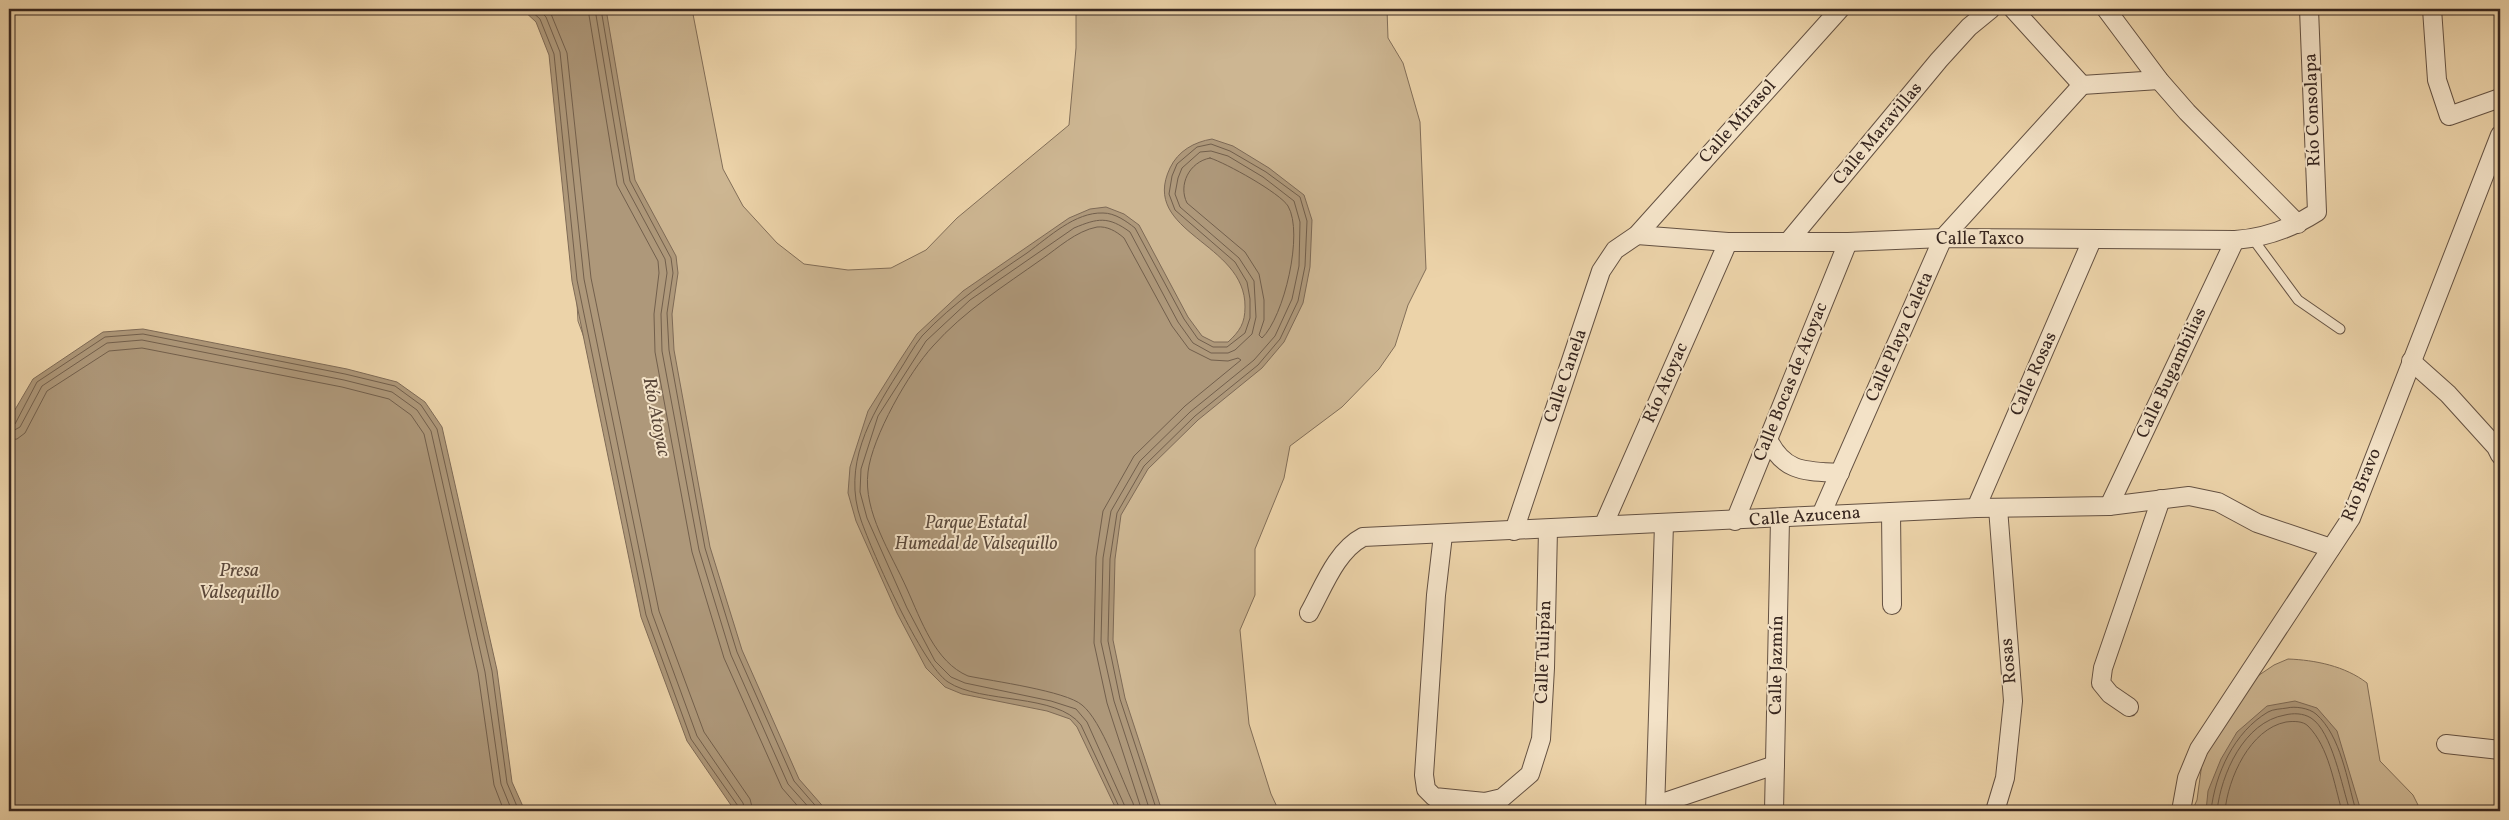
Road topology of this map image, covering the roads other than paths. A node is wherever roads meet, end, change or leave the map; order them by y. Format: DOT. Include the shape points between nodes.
graph roads {
  1 [pos="1840,9"];
  2 [pos="1991,9"];
  3 [pos="2013,9"];
  4 [pos="2106,9"];
  5 [pos="2309,9"];
  6 [pos="2432,9"];
  7 [pos="2159,80"];
  8 [pos="2082,85"];
  9 [pos="2500,98"];
  10 [pos="2500,135"];
  11 [pos="2318,212"];
  12 [pos="2298,224"];
  13 [pos="1637,235"];
  14 [pos="1943,238"];
  15 [pos="2253,239"];
  16 [pos="2092,240"];
  17 [pos="2235,240"];
  18 [pos="1728,242"];
  19 [pos="1788,242"];
  20 [pos="1848,242"];
  21 [pos="2340,329"];
  22 [pos="2411,361"];
  23 [pos="1768,439"];
  24 [pos="2500,455"];
  25 [pos="1840,473"];
  26 [pos="2161,499"];
  27 [pos="2109,506"];
  28 [pos="1976,508"];
  29 [pos="1998,508"];
  30 [pos="1891,512"];
  31 [pos="1821,515"];
  32 [pos="1780,519"];
  33 [pos="1735,521"];
  34 [pos="1604,524"];
  35 [pos="1664,524"];
  36 [pos="1548,529"];
  37 [pos="1514,531"];
  38 [pos="1443,535"];
  39 [pos="2331,548"];
  40 [pos="1892,605"];
  41 [pos="1309,613"];
  42 [pos="2129,707"];
  43 [pos="2446,744"];
  44 [pos="2500,750"];
  45 [pos="1775,765"];
  46 [pos="1656,808"];
  47 [pos="1774,811"];
  48 [pos="1995,811"];
  49 [pos="2182,811"];
  1 -- 13 [label="street, Calle Mirasol"];
  2 -- 19 [label="street, Calle Maravillas" via="1969,27"];
  3 -- 8 [label="street"];
  4 -- 7 [label="street"];
  5 -- 11 [label="street, Río Consolapa"];
  6 -- 9 [label="street" via="2436,80 2449,116"];
  7 -- 8 [label="street"];
  7 -- 12 [label="street" via="2186,112"];
  8 -- 14 [label="street, Calle Playa Caleta"];
  10 -- 22 [label="street, Río Bravo"];
  11 -- 12 [label="street, Calle Taxco"];
  12 -- 15 [label="street, Calle Taxco"];
  13 -- 18 [label="street, Calle Taxco"];
  13 -- 37 [label="street, Calle Canela" via="1615,250 1601,271"];
  14 -- 16 [label="street, Calle Taxco"];
  14 -- 20 [label="street, Calle Taxco"];
  14 -- 25 [label="street, Calle Playa Caleta"];
  15 -- 17 [label="street, Calle Taxco"];
  15 -- 21 [label="lane" via="2298,300"];
  16 -- 17 [label="street, Calle Taxco"];
  16 -- 28 [label="street, Calle Rosas"];
  17 -- 27 [label="street, Calle Bugambilias"];
  18 -- 19 [label="street, Calle Taxco"];
  18 -- 34 [label="street, Río Atoyac"];
  19 -- 20 [label="street, Calle Taxco"];
  20 -- 23 [label="street, Calle Bocas de Atoyac"];
  22 -- 24 [label="street" via="2448,394"];
  22 -- 39 [label="street, Río Bravo" via="2351,518"];
  23 -- 25 [label="street" via="1775,455 1787,464 1805,470"];
  23 -- 33 [label="street, Calle Bocas de Atoyac"];
  25 -- 31 [label="street, Calle Playa Caleta"];
  26 -- 27 [label="street, Calle Azucena"];
  26 -- 39 [label="street, Calle Azucena" via="2205,498 2257,523"];
  26 -- 42 [label="street" via="2103,668 2101,683"];
  27 -- 29 [label="street, Calle Azucena"];
  28 -- 29 [label="street, Calle Azucena"];
  28 -- 30 [label="street, Calle Azucena"];
  29 -- 48 [label="street, Rosas" via="2013,701 2005,778"];
  30 -- 31 [label="street, Calle Azucena"];
  30 -- 40 [label="street"];
  31 -- 32 [label="street, Calle Azucena"];
  32 -- 33 [label="street, Calle Azucena"];
  32 -- 45 [label="street, Calle Jazmín"];
  33 -- 35 [label="street, Calle Azucena"];
  34 -- 35 [label="street, Calle Azucena"];
  34 -- 36 [label="street, Calle Azucena"];
  35 -- 46 [label="street"];
  36 -- 37 [label="street, Calle Azucena"];
  36 -- 38 [label="street, Calle Tulipán" via="1541,730 1530,774 1502,798 1485,802 1434,797 1426,789 1424,775 1436,595"];
  37 -- 38 [label="street, Calle Azucena"];
  38 -- 41 [label="street, Calle Azucena" via="1362,537 1352,542"];
  39 -- 49 [label="street, Río Bravo" via="2200,748 2187,778"];
  43 -- 44 [label="street"];
  45 -- 46 [label="street"];
  45 -- 47 [label="street, Calle Jazmín"];
}
